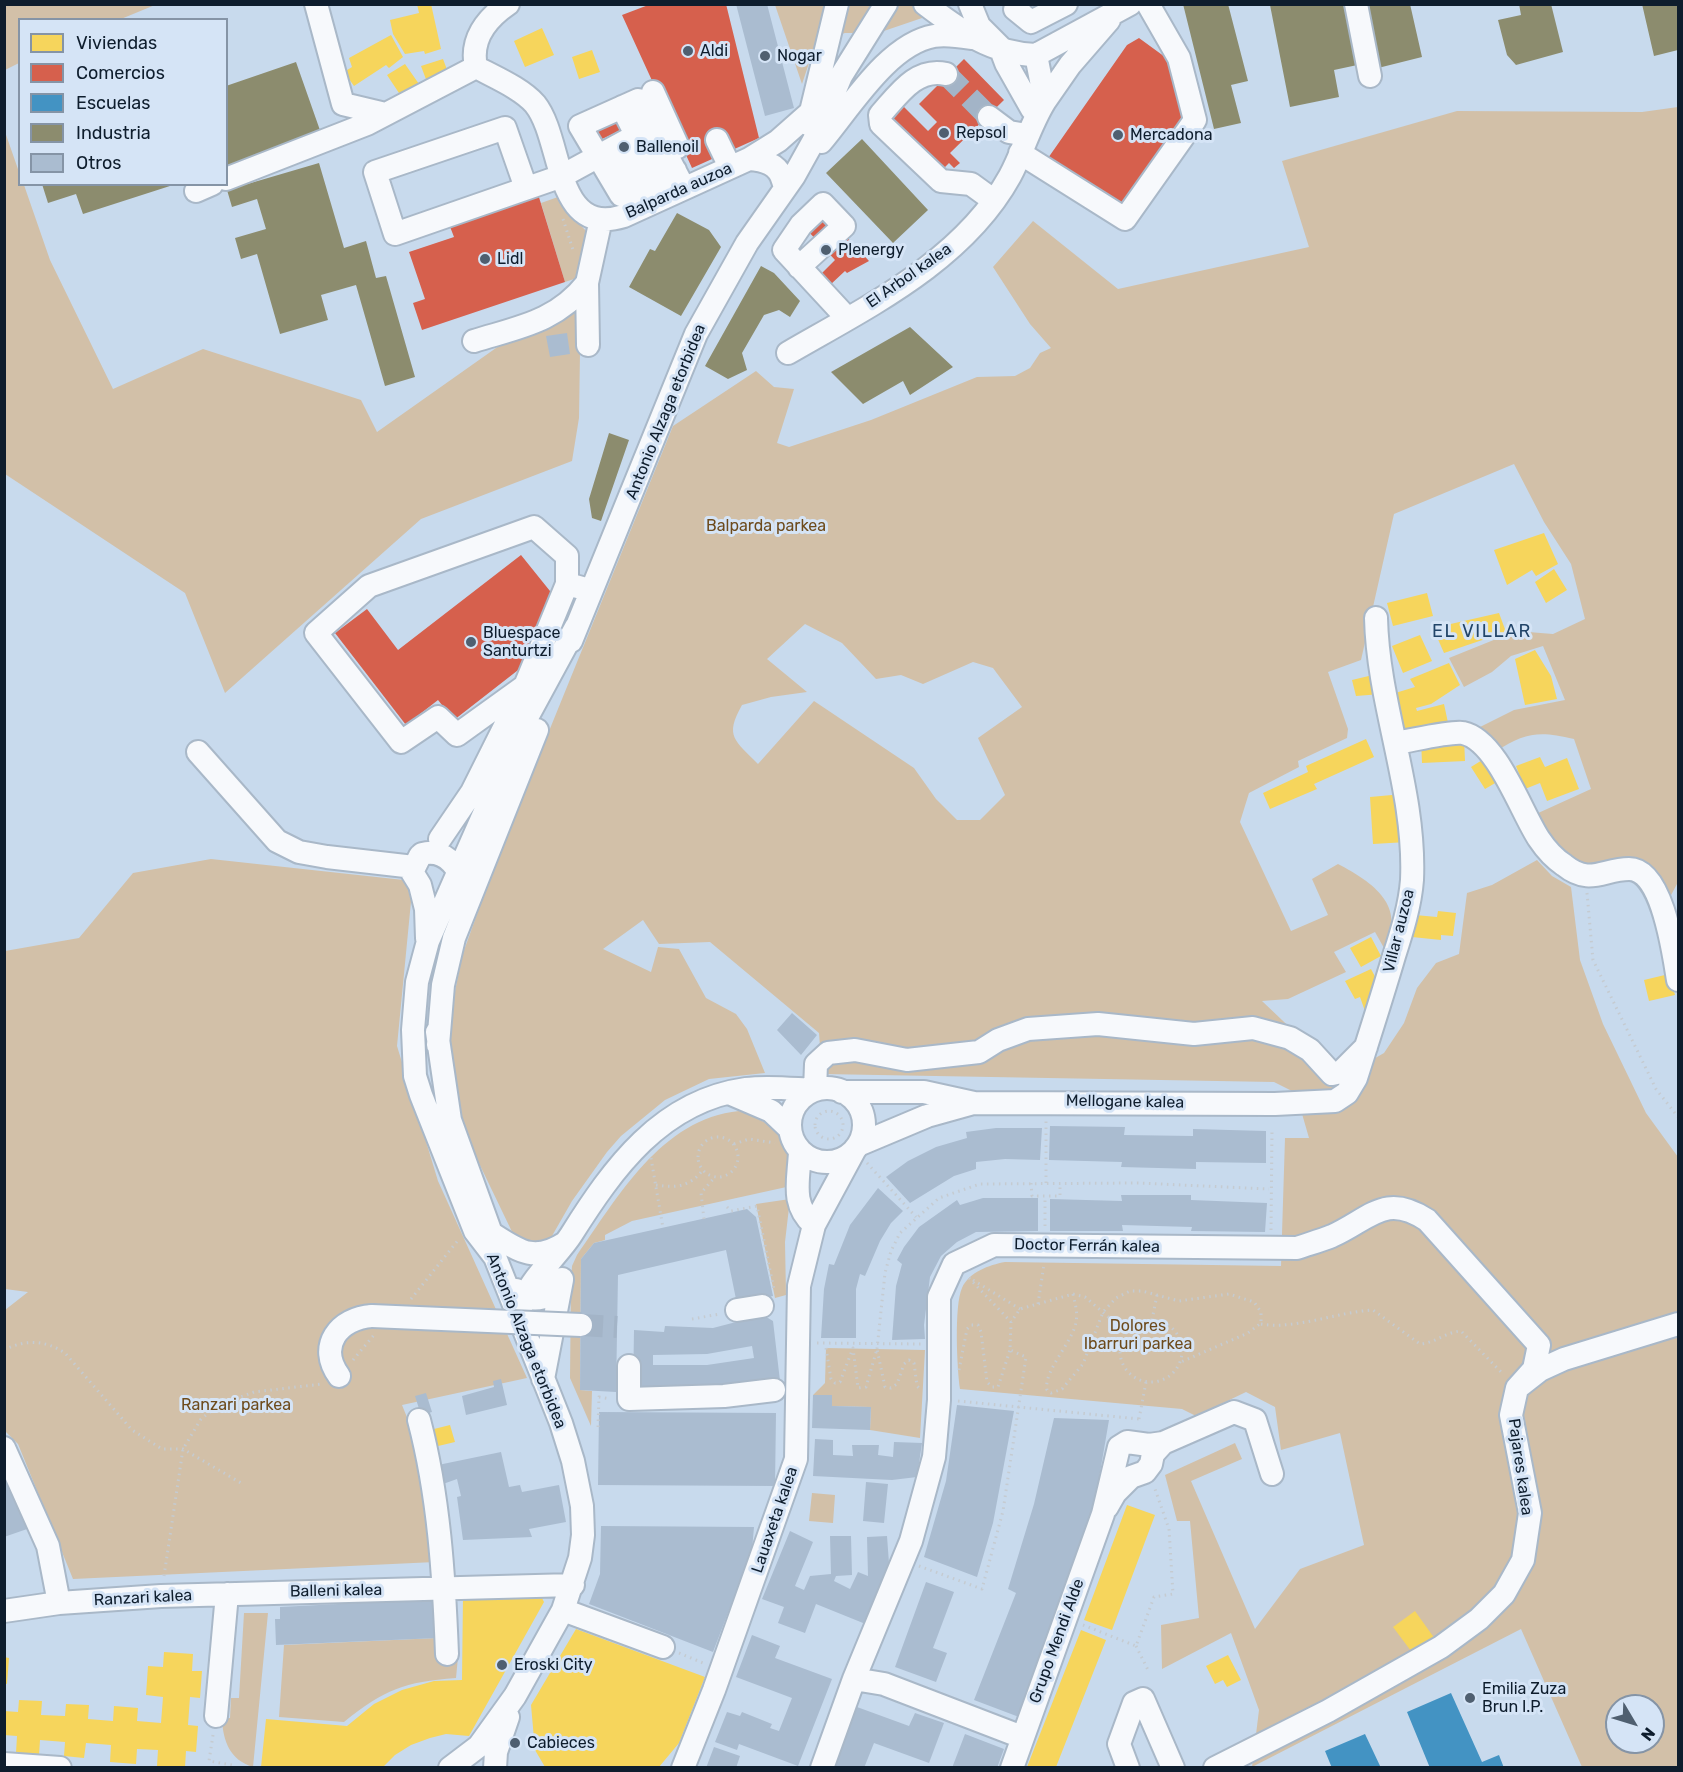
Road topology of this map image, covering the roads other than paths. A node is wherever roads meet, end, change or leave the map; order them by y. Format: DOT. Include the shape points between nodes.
graph roads {
  1 [pos="316,4"];
  2 [pos="508,4"];
  3 [pos="837,4"];
  4 [pos="886,4"];
  5 [pos="925,4"];
  6 [pos="969,4"];
  7 [pos="1066,4"];
  8 [pos="1094,4"];
  9 [pos="1148,4"];
  10 [pos="1356,4"];
  11 [pos="1015,6"];
  12 [pos="1117,6"];
  13 [pos="971,38"];
  14 [pos="1000,47"];
  15 [pos="1036,55"];
  16 [pos="476,67"];
  17 [pos="945,74"];
  18 [pos="1370,76"];
  19 [pos="653,92"];
  20 [pos="812,111"];
  21 [pos="1041,112"];
  22 [pos="610,113"];
  23 [pos="385,114"];
  24 [pos="989,117"];
  25 [pos="717,140"];
  26 [pos="778,141"];
  27 [pos="623,143"];
  28 [pos="739,163"];
  29 [pos="783,174"];
  30 [pos="562,176"];
  31 [pos="228,178"];
  32 [pos="670,181"];
  33 [pos="526,188"];
  34 [pos="993,200"];
  35 [pos="601,219"];
  36 [pos="799,267"];
  37 [pos="587,283"];
  38 [pos="847,318"];
  39 [pos="474,341"];
  40 [pos="588,345"];
  41 [pos="788,353"];
  42 [pos="567,584"];
  43 [pos="592,590"];
  44 [pos="1376,618"];
  45 [pos="576,627"];
  46 [pos="525,686"];
  47 [pos="1395,743"];
  48 [pos="198,752"];
  49 [pos="518,778"];
  50 [pos="492,796"];
  51 [pos="440,839"];
  52 [pos="418,869"];
  53 [pos="458,877"];
  54 [pos="426,948"];
  55 [pos="1678,980"];
  56 [pos="438,1045"];
  57 [pos="1366,1047"];
  58 [pos="815,1090"];
  59 [pos="728,1092"];
  60 [pos="842,1092"];
  61 [pos="974,1103"];
  62 [pos="1275,1104"];
  63 [pos="794,1140"];
  64 [pos="856,1147"];
  65 [pos="814,1225"];
  66 [pos="491,1233"];
  67 [pos="566,1242"];
  68 [pos="495,1257"];
  69 [pos="562,1279"];
  70 [pos="526,1296"];
  71 [pos="520,1320"];
  72 [pos="1678,1324"];
  73 [pos="581,1325"];
  74 [pos="1539,1346"];
  75 [pos="1564,1359"];
  76 [pos="339,1376"];
  77 [pos="543,1379"];
  78 [pos="1517,1388"];
  79 [pos="762,1393"];
  80 [pos="621,1402"];
  81 [pos="419,1420"];
  82 [pos="1163,1443"];
  83 [pos="4,1448"];
  84 [pos="1272,1474"];
  85 [pos="1103,1514"];
  86 [pos="573,1586"];
  87 [pos="445,1589"];
  88 [pos="227,1594"];
  89 [pos="59,1603"];
  90 [pos="563,1610"];
  91 [pos="4,1611"];
  92 [pos="663,1647"];
  93 [pos="447,1654"];
  94 [pos="854,1680"];
  95 [pos="515,1696"];
  96 [pos="216,1716"];
  97 [pos="1022,1737"];
  98 [pos="4,1764"];
  99 [pos="1222,1766"];
  100 [pos="60,1767"];
  101 [pos="450,1767"];
  102 [pos="495,1767"];
  103 [pos="682,1767"];
  104 [pos="822,1767"];
  105 [pos="1012,1767"];
  106 [pos="1128,1767"];
  107 [pos="1173,1767"];
  1 -- 23 [label="street" via="343,104"];
  2 -- 16 [label="street" via="491,15 482,30 474,46"];
  3 -- 20 [label="street"];
  4 -- 29 [label="street" via="841,76 814,140"];
  5 -- 13 [label="street"];
  6 -- 14 [label="street" via="979,26"];
  7 -- 11 [label="street" via="1031,22"];
  8 -- 15 [label="street" via="1065,36"];
  9 -- 21 [label="street" via="1179,58 1195,120 1125,219"];
  10 -- 18 [label="street"];
  12 -- 15 [label="street, El Arbol kalea"];
  12 -- 21 [label="street, El Arbol kalea" via="1070,64"];
  13 -- 14 [label="street"];
  13 -- 29 [label="street" via="934,36 902,48"];
  14 -- 15 [label="street" via="1018,55"];
  14 -- 21 [label="street"];
  15 -- 21 [label="street"];
  16 -- 23 [label="street"];
  16 -- 30 [label="street" via="534,104 544,120"];
  17 -- 34 [label="street" via="933,71 919,75 880,115 881,124 941,181 971,184"];
  19 -- 32 [label="street"];
  20 -- 26 [label="street, Balparda auzoa"];
  20 -- 29 [label="street" via="801,145"];
  21 -- 24 [label="street" via="1009,132"];
  21 -- 34 [label="street, El Arbol kalea" via="1010,176"];
  22 -- 27 [label="street"];
  22 -- 27 [label="street" via="638,100"];
  22 -- 27 [label="street" via="580,126"];
  23 -- 31 [label="street"];
  25 -- 28 [label="street"];
  26 -- 28 [label="street, Balparda auzoa"];
  26 -- 29 [label="street"];
  27 -- 30 [label="street"];
  27 -- 32 [label="street"];
  27 -- 32 [label="street"];
  28 -- 29 [label="street, Balparda auzoa"];
  28 -- 32 [label="street, Balparda auzoa"];
  29 -- 43 [label="street, Antonio Alzaga etorbidea" via="773,206 718,292 681,366"];
  30 -- 33 [label="street"];
  30 -- 35 [label="street" via="576,206"];
  32 -- 35 [label="street, Balparda auzoa" via="624,216"];
  33 -- 33 [label="street" via="505,128 375,172 395,234"];
  34 -- 38 [label="street, El Arbol kalea" via="970,232 923,271"];
  35 -- 37 [label="street"];
  36 -- 36 [label="street" via="844,226 823,204 801,225 784,250"];
  36 -- 38 [label="street"];
  37 -- 39 [label="street" via="573,300 541,321"];
  37 -- 40 [label="street"];
  38 -- 41 [label="street, El Arbol kalea"];
  42 -- 43 [label="street"];
  42 -- 46 [label="street"];
  42 -- 46 [label="street" via="567,556 534,527 369,586 316,633 401,742 438,717 457,735"];
  43 -- 45 [label="street, Antonio Alzaga etorbidea"];
  44 -- 47 [label="street, Villar auzoa" via="1377,657"];
  45 -- 49 [label="street, Antonio Alzaga etorbidea"];
  45 -- 50 [label="street, Antonio Alzaga etorbidea" via="524,723"];
  46 -- 51 [label="street" via="471,792"];
  47 -- 55 [label="street" via="1462,733 1473,737 1501,769 1540,840 1565,866 1585,876 1628,869 1645,877 1668,924"];
  47 -- 57 [label="street, Villar auzoa" via="1408,814 1412,879 1409,906"];
  48 -- 52 [label="street" via="277,841 299,852"];
  49 -- 53 [label="street" via="504,792 474,863"];
  49 -- 56 [label="street, Antonio Alzaga etorbidea" via="454,938 443,985"];
  50 -- 51 [label="street" via="460,831"];
  50 -- 53 [label="street, Antonio Alzaga etorbidea"];
  51 -- 52 [label="street"];
  52 -- 53 [label="street" via="431,888"];
  52 -- 53 [label="street" via="432,851 444,855"];
  52 -- 54 [label="street" via="426,909"];
  53 -- 54 [label="street, Antonio Alzaga etorbidea"];
  53 -- 56 [label="street" via="465,885 443,946 432,1000"];
  54 -- 68 [label="street, Antonio Alzaga etorbidea" via="417,982 413,1030 416,1076 475,1231"];
  56 -- 66 [label="street" via="450,1120"];
  57 -- 58 [label="street" via="1341,1072 1332,1074 1310,1050 1290,1038 1253,1028 1194,1034 1098,1024 1058,1026 1028,1029 979,1052 907,1060 855,1050 828,1053 816,1064"];
  57 -- 62 [label="street, Villar auzoa" via="1356,1078 1347,1093 1335,1101"];
  58 -- 59 [label="street" via="770,1088"];
  58 -- 60 [label="street, Mellogane kalea"];
  58 -- 63 [label="street" via="796,1105 791,1117"];
  59 -- 63 [label="street" via="771,1111"];
  59 -- 67 [label="street" via="684,1109 648,1136 617,1167"];
  60 -- 61 [label="street, Mellogane kalea" via="924,1092"];
  60 -- 64 [label="street" via="859,1107 862,1117 863,1129"];
  61 -- 62 [label="street, Mellogane kalea"];
  61 -- 64 [label="street, Mellogane kalea" via="927,1116"];
  63 -- 64 [label="street, Mellogane kalea" via="810,1158 828,1162 845,1157"];
  63 -- 65 [label="street" via="798,1204 801,1213"];
  64 -- 65 [label="street, Lauaxeta kalea"];
  65 -- 103 [label="street, Lauaxeta kalea" via="799,1286 796,1459 722,1670"];
  66 -- 67 [label="street" via="526,1253 552,1251"];
  66 -- 68 [label="street"];
  67 -- 69 [label="street"];
  67 -- 70 [label="street"];
  68 -- 70 [label="street" via="511,1284"];
  68 -- 71 [label="street, Antonio Alzaga etorbidea"];
  69 -- 70 [label="street" via="554,1292 544,1298"];
  69 -- 77 [label="street"];
  70 -- 71 [label="street"];
  71 -- 77 [label="street, Antonio Alzaga etorbidea"];
  72 -- 75 [label="street"];
  73 -- 76 [label="street, bridge" via="373,1325 355,1317 336,1334 330,1357"];
  74 -- 75 [label="street"];
  74 -- 78 [label="street" via="1534,1369"];
  74 -- 94 [label="street, Doctor Ferrán kalea" via="1427,1220 1410,1209 1388,1206 1332,1236 1297,1248 994,1245 954,1264 939,1296 939,1401 934,1457 903,1560"];
  75 -- 78 [label="street" via="1540,1370"];
  77 -- 86 [label="street, Antonio Alzaga etorbidea" via="573,1461 582,1506 580,1558"];
  78 -- 99 [label="street, Pajares kalea" via="1511,1415 1530,1513 1523,1560 1504,1594 1479,1619 1441,1647"];
  79 -- 80 [label="street" via="629,1399 626,1359"];
  81 -- 87 [label="street" via="428,1456"];
  82 -- 84 [label="street, Grupo Mendi Alde" via="1234,1412 1255,1420"];
  82 -- 85 [label="street, Grupo Mendi Alde" via="1145,1472 1131,1477 1115,1493"];
  82 -- 85 [label="street, Grupo Mendi Alde" via="1127,1442 1119,1447"];
  83 -- 89 [label="street" via="48,1546"];
  85 -- 97 [label="street, Grupo Mendi Alde"];
  86 -- 87 [label="street, Balleni kalea"];
  86 -- 90 [label="street, Antonio Alzaga etorbidea"];
  87 -- 88 [label="street, Balleni kalea"];
  87 -- 93 [label="street" via="441,1612"];
  88 -- 89 [label="street, Ranzari kalea"];
  88 -- 96 [label="street"];
  89 -- 91 [label="street, Ranzari kalea"];
  90 -- 92 [label="street"];
  90 -- 95 [label="street, Antonio Alzaga etorbidea"];
  94 -- 97 [label="street" via="884,1684"];
  94 -- 104 [label="street, Doctor Ferrán kalea"];
  95 -- 101 [label="street, Antonio Alzaga etorbidea" via="479,1746"];
  95 -- 102 [label="street, Antonio Alzaga etorbidea" via="496,1752"];
  97 -- 105 [label="street, Grupo Mendi Alde"];
  98 -- 100 [label="street"];
  106 -- 107 [label="street" via="1119,1744 1134,1703 1143,1699"];
}
